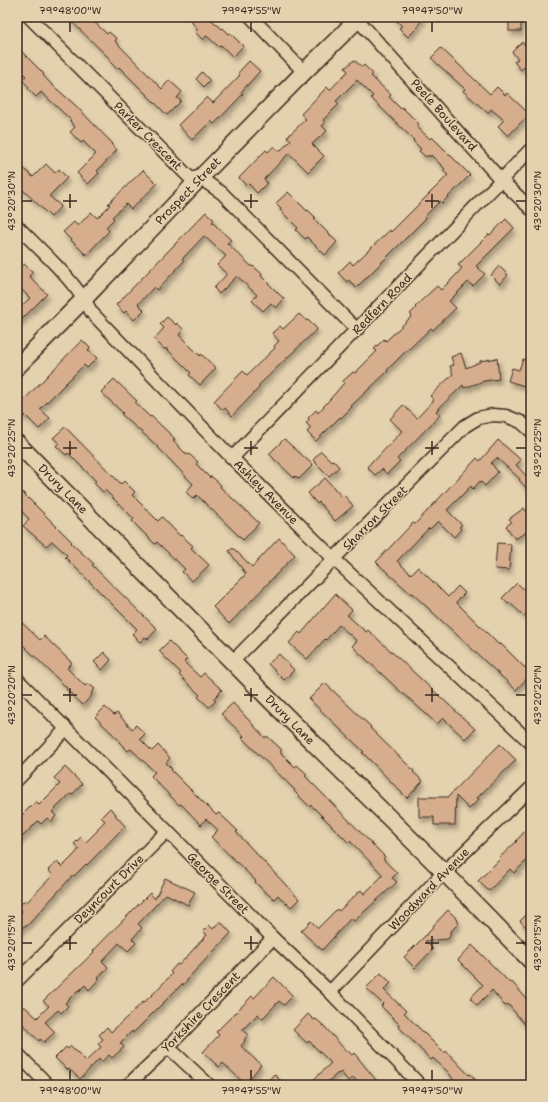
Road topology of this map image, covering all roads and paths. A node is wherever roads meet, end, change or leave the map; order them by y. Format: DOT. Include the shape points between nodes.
graph roads {
  1 [pos="29,17"];
  2 [pos="251,17"];
  3 [pos="359,18"];
  4 [pos="304,72"];
  5 [pos="531,149"];
  6 [pos="200,178"];
  7 [pos="502,180"];
  8 [pos="531,209"];
  9 [pos="17,226"];
  10 [pos="84,299"];
  11 [pos="357,330"];
  12 [pos="17,367"];
  13 [pos="531,431"];
  14 [pos="17,443"];
  15 [pos="232,458"];
  16 [pos="334,559"];
  17 [pos="233,661"];
  18 [pos="17,679"];
  19 [pos="66,729"];
  20 [pos="531,743"];
  21 [pos="17,780"];
  22 [pos="531,788"];
  23 [pos="167,831"];
  24 [pos="444,872"];
  25 [pos="273,938"];
  26 [pos="531,961"];
  27 [pos="17,982"];
  28 [pos="330,992"];
  29 [pos="168,1047"];
  30 [pos="17,1053"];
  31 [pos="48,1085"];
  32 [pos="128,1085"];
  33 [pos="209,1085"];
  34 [pos="420,1085"];
  1 -- 6 [label="street, Parker Crescent" via="190,178"];
  2 -- 4 [label="street"];
  3 -- 4 [label="street, Prospect Street"];
  3 -- 7 [label="street, Peele Boulevard"];
  4 -- 6 [label="street, Prospect Street"];
  5 -- 7 [label="street, Redfern Road"];
  6 -- 10 [label="street, Prospect Street"];
  6 -- 11 [label="street, Parker Crescent" via="222,193"];
  7 -- 8 [label="street, Peele Boulevard"];
  7 -- 11 [label="street, Redfern Road"];
  9 -- 10 [label="street, Ashley Avenue" via="72,282"];
  10 -- 12 [label="street, Prospect Street"];
  10 -- 15 [label="street, Ashley Avenue" via="92,313"];
  11 -- 15 [label="street, Redfern Road"];
  13 -- 16 [label="street, Sharron Street" via="521,422 506,416 478,418 466,426"];
  14 -- 17 [label="street, Drury Lane"];
  15 -- 16 [label="street, Ashley Avenue"];
  16 -- 17 [label="street, Sharron Street"];
  16 -- 20 [label="street, Ashley Avenue"];
  17 -- 24 [label="street, Drury Lane"];
  18 -- 19 [label="street, George Street"];
  19 -- 21 [label="street"];
  19 -- 23 [label="street, George Street"];
  22 -- 24 [label="street, Woodward Avenue"];
  23 -- 25 [label="street, George Street"];
  23 -- 27 [label="street, Deyncourt Drive"];
  24 -- 26 [label="street, Drury Lane"];
  24 -- 28 [label="street, Woodward Avenue"];
  25 -- 28 [label="street, George Street"];
  25 -- 29 [label="street, Yorkshire Crescent"];
  28 -- 34 [label="street, George Street"];
  29 -- 32 [label="street, Yorkshire Crescent"];
  29 -- 33 [label="street"];
  30 -- 31 [label="street"];
}
